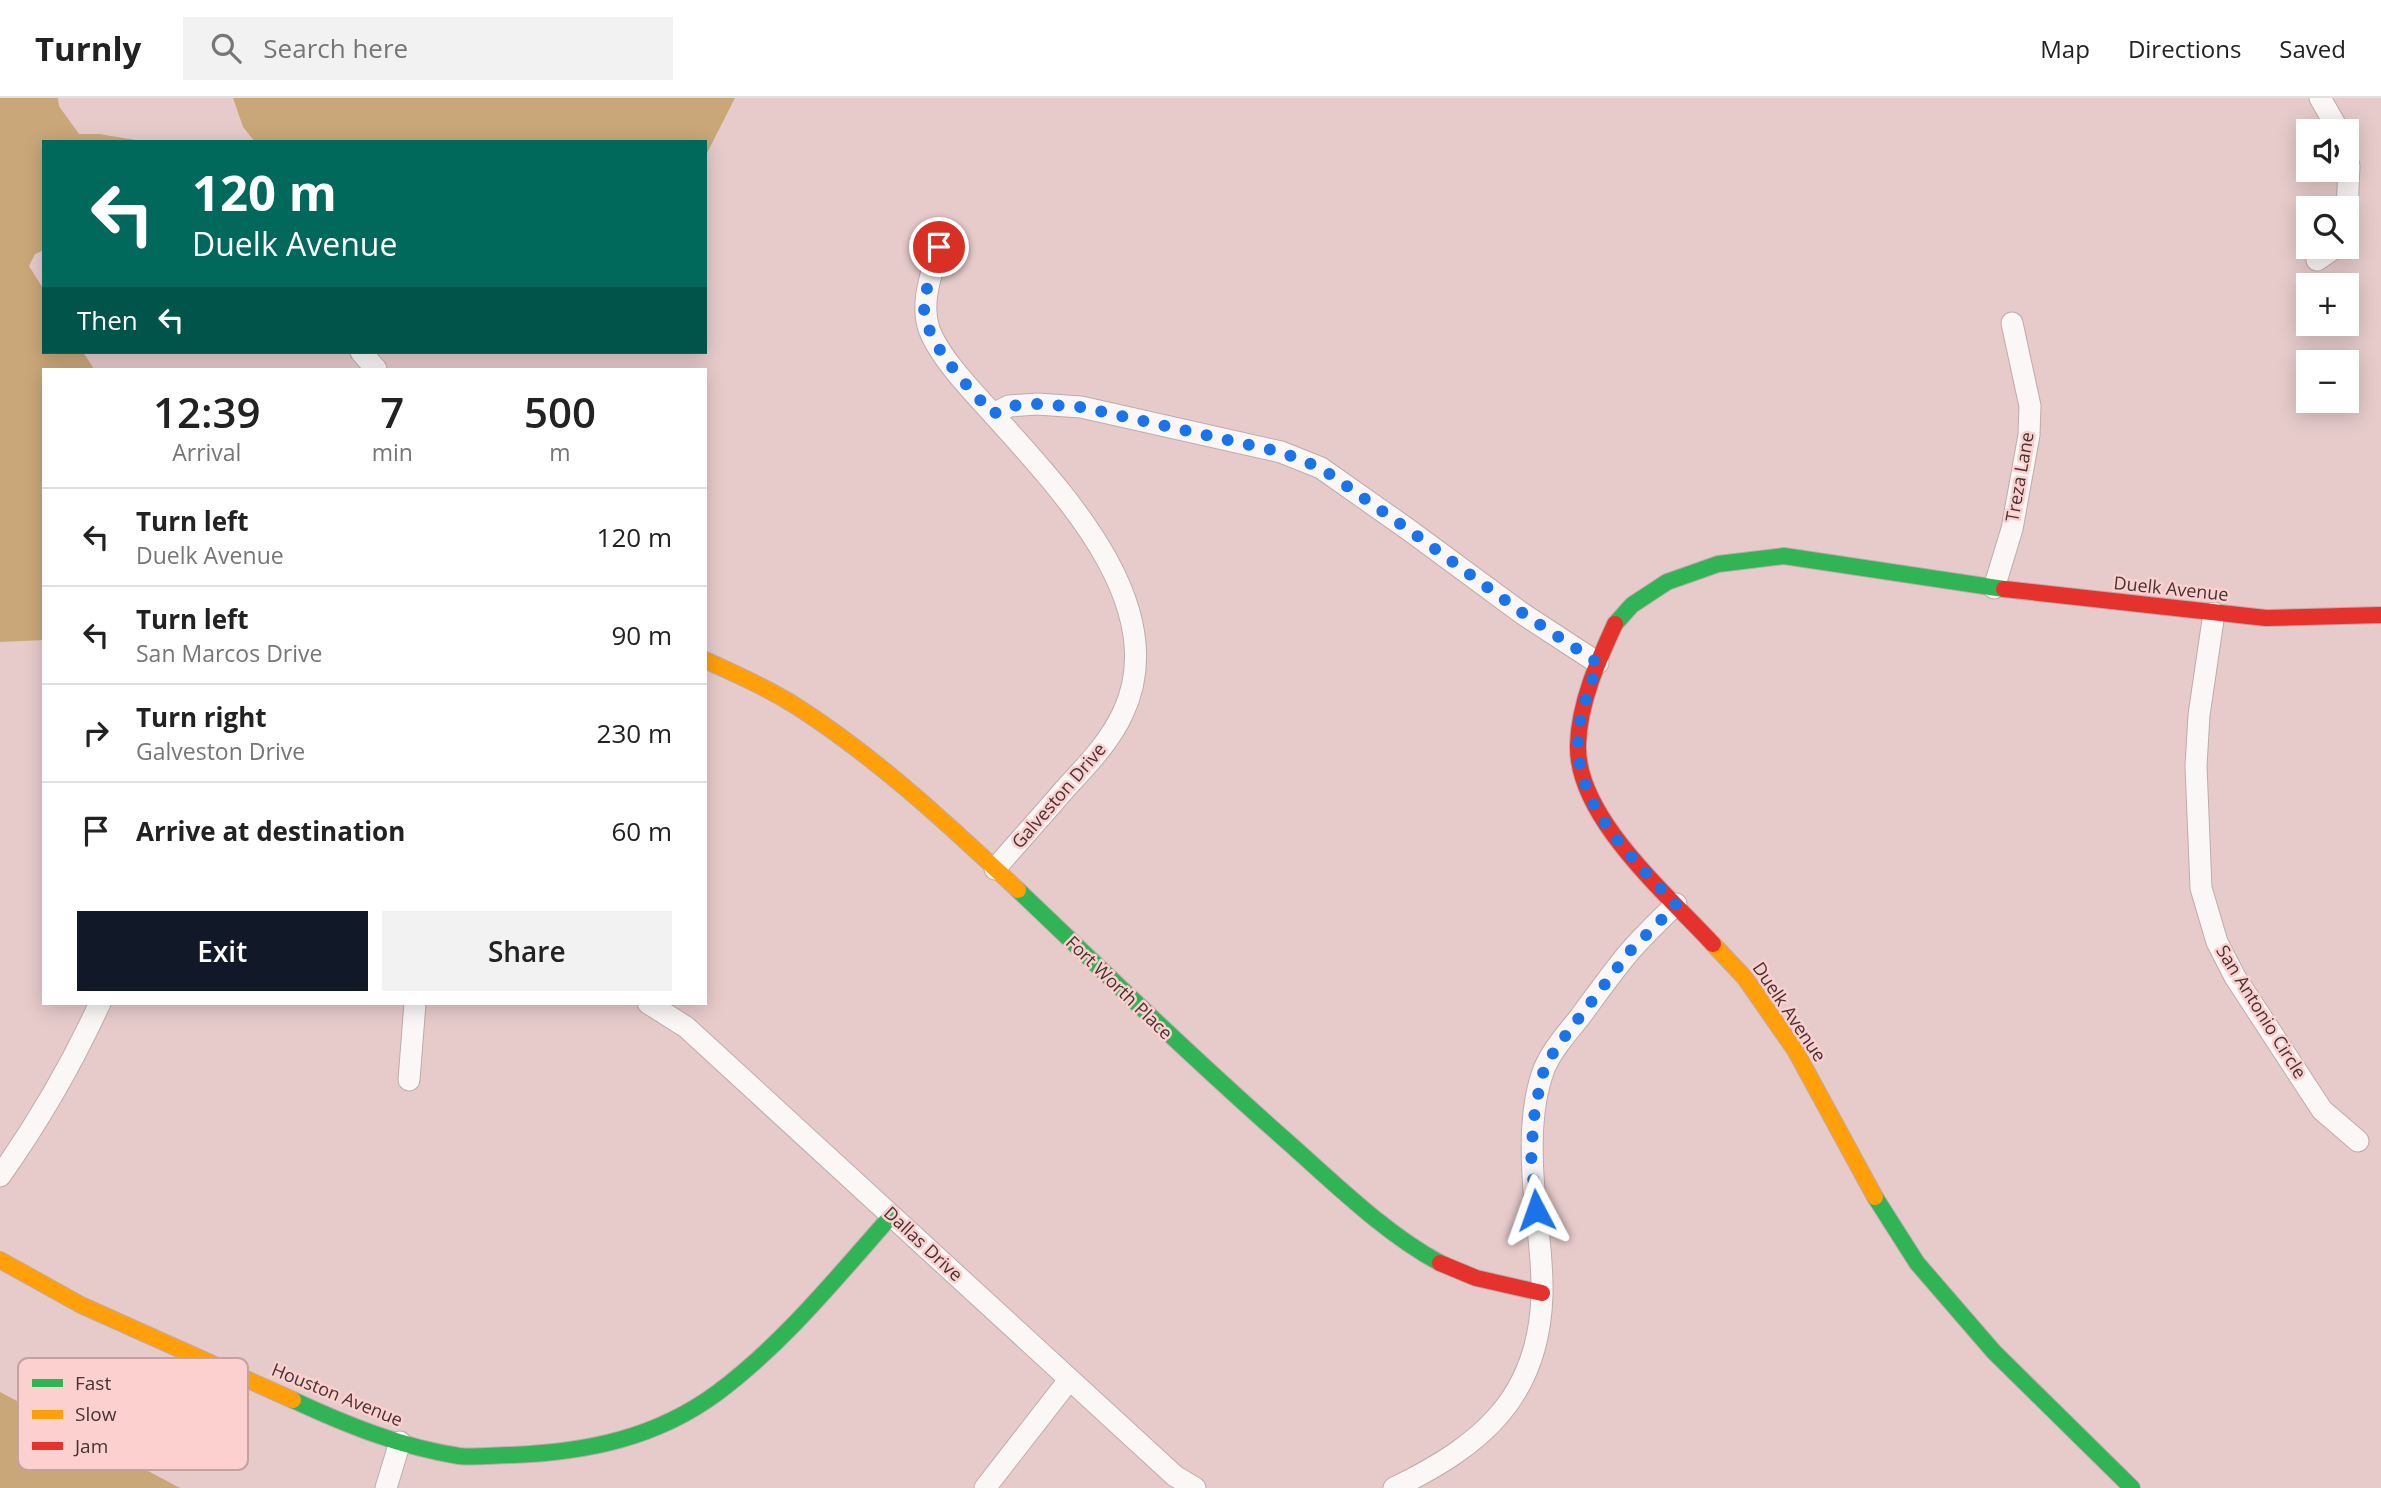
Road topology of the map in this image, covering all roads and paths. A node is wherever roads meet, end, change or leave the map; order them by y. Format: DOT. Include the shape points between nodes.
graph roads {
  1 [pos="2320,98"];
  2 [pos="2332,119"];
  3 [pos="939,247"];
  4 [pos="2012,323"];
  5 [pos="363,354"];
  6 [pos="375,368"];
  7 [pos="993,414"];
  8 [pos="1994,588"];
  9 [pos="2214,613"];
  10 [pos="2381,615"];
  11 [pos="707,661"];
  12 [pos="1598,663"];
  13 [pos="995,869"];
  14 [pos="1676,905"];
  15 [pos="99,1005"];
  16 [pos="415,1005"];
  17 [pos="651,1005"];
  18 [pos="409,1080"];
  19 [pos="2358,1142"];
  20 [pos="0,1176"];
  21 [pos="891,1215"];
  22 [pos="0,1260"];
  23 [pos="1542,1293"];
  24 [pos="202,1358"];
  25 [pos="248,1379"];
  26 [pos="1069,1380"];
  27 [pos="400,1442"];
  28 [pos="386,1488"];
  29 [pos="985,1488"];
  30 [pos="1195,1488"];
  31 [pos="1394,1488"];
  32 [pos="2132,1488"];
  1 -- 2 [label="street"];
  3 -- 7 [label="street, Galveston Drive" via="924,305 930,330"];
  4 -- 8 [label="street, Treza Lane" via="2030,406 2029,435 2012,529"];
  5 -- 6 [label="street"];
  7 -- 12 [label="street" via="1009,406 1081,407 1281,452 1321,468"];
  7 -- 13 [label="street, Galveston Drive" via="1063,493 1093,537 1124,594 1135,632 1127,704 1106,744"];
  8 -- 9 [label="street, Duelk Avenue"];
  8 -- 12 [label="street, Duelk Avenue" via="1784,555 1718,564 1667,582 1632,604 1615,624"];
  9 -- 10 [label="street, Duelk Avenue" via="2266,618"];
  9 -- 19 [label="street, San Antonio Circle" via="2196,766 2201,888 2217,942 2235,977 2322,1110"];
  11 -- 13 [label="street, Fort Worth Place" via="794,705 850,742"];
  12 -- 14 [label="street, Duelk Avenue" via="1579,735 1583,782 1623,848"];
  13 -- 23 [label="street, Fort Worth Place" via="1192,1058 1359,1205 1412,1246 1456,1271"];
  14 -- 23 [label="street" via="1631,950 1544,1069 1531,1154"];
  14 -- 32 [label="street, Duelk Avenue" via="1745,978 1795,1049 1870,1189 1917,1263 1994,1352"];
  15 -- 20 [label="street" via="81,1045"];
  16 -- 18 [label="street"];
  17 -- 21 [label="street, Dallas Drive" via="686,1027"];
  21 -- 26 [label="street, Dallas Drive"];
  21 -- 27 [label="street, Houston Avenue" via="774,1344 714,1395 642,1435 579,1450 527,1455 462,1456"];
  22 -- 24 [label="street, Houston Avenue" via="98,1312"];
  23 -- 31 [label="street" via="1531,1365 1514,1397 1461,1450"];
  25 -- 27 [label="street, Houston Avenue"];
  26 -- 29 [label="street"];
  26 -- 30 [label="street, Dallas Drive" via="1175,1476"];
  27 -- 28 [label="street"];
}
